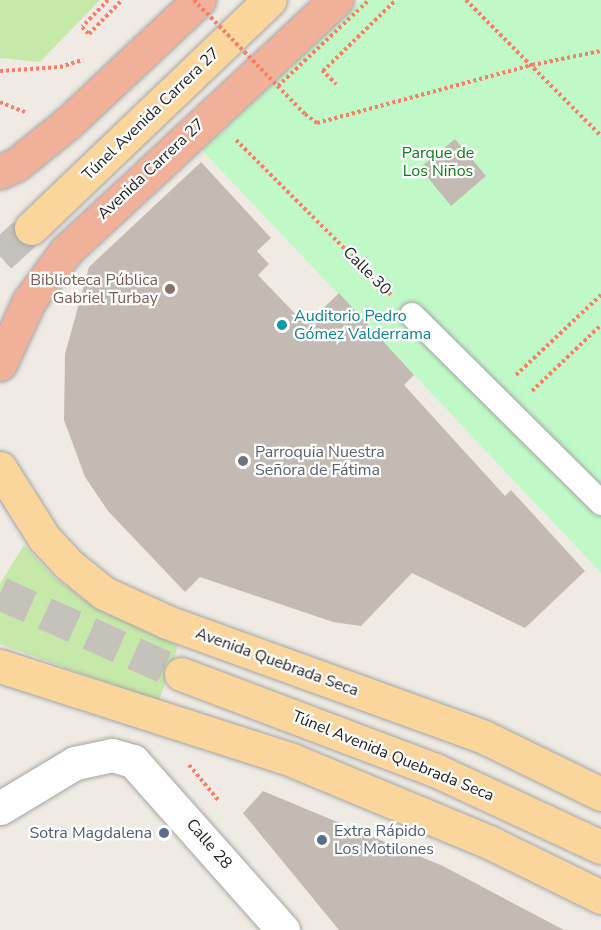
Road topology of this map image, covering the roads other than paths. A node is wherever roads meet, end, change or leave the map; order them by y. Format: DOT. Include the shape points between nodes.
graph roads {
  1 [pos="199,0"];
  2 [pos="270,0"];
  3 [pos="336,0"];
  4 [pos="0,172"];
  5 [pos="31,228"];
  6 [pos="412,315"];
  7 [pos="0,364"];
  8 [pos="0,468"];
  9 [pos="601,503"];
  10 [pos="0,666"];
  11 [pos="181,674"];
  12 [pos="601,794"];
  13 [pos="0,808"];
  14 [pos="601,847"];
  15 [pos="601,897"];
  16 [pos="283,930"];
  1 -- 4 [label="highway" via="69,122 17,164"];
  2 -- 5 [label="main road, Túnel Avenida Carrera 27"];
  3 -- 7 [label="highway, Avenida Carrera 27" via="94,223 43,278 17,323"];
  6 -- 9 [label="street"];
  8 -- 12 [label="main road, Avenida Quebrada Seca" via="44,538 104,593 188,630 484,737"];
  10 -- 15 [label="main road" via="292,760 491,843"];
  11 -- 14 [label="main road, Túnel Avenida Quebrada Seca" via="435,770"];
  13 -- 16 [label="street, Calle 28" via="75,762 112,755 133,761"];
}
